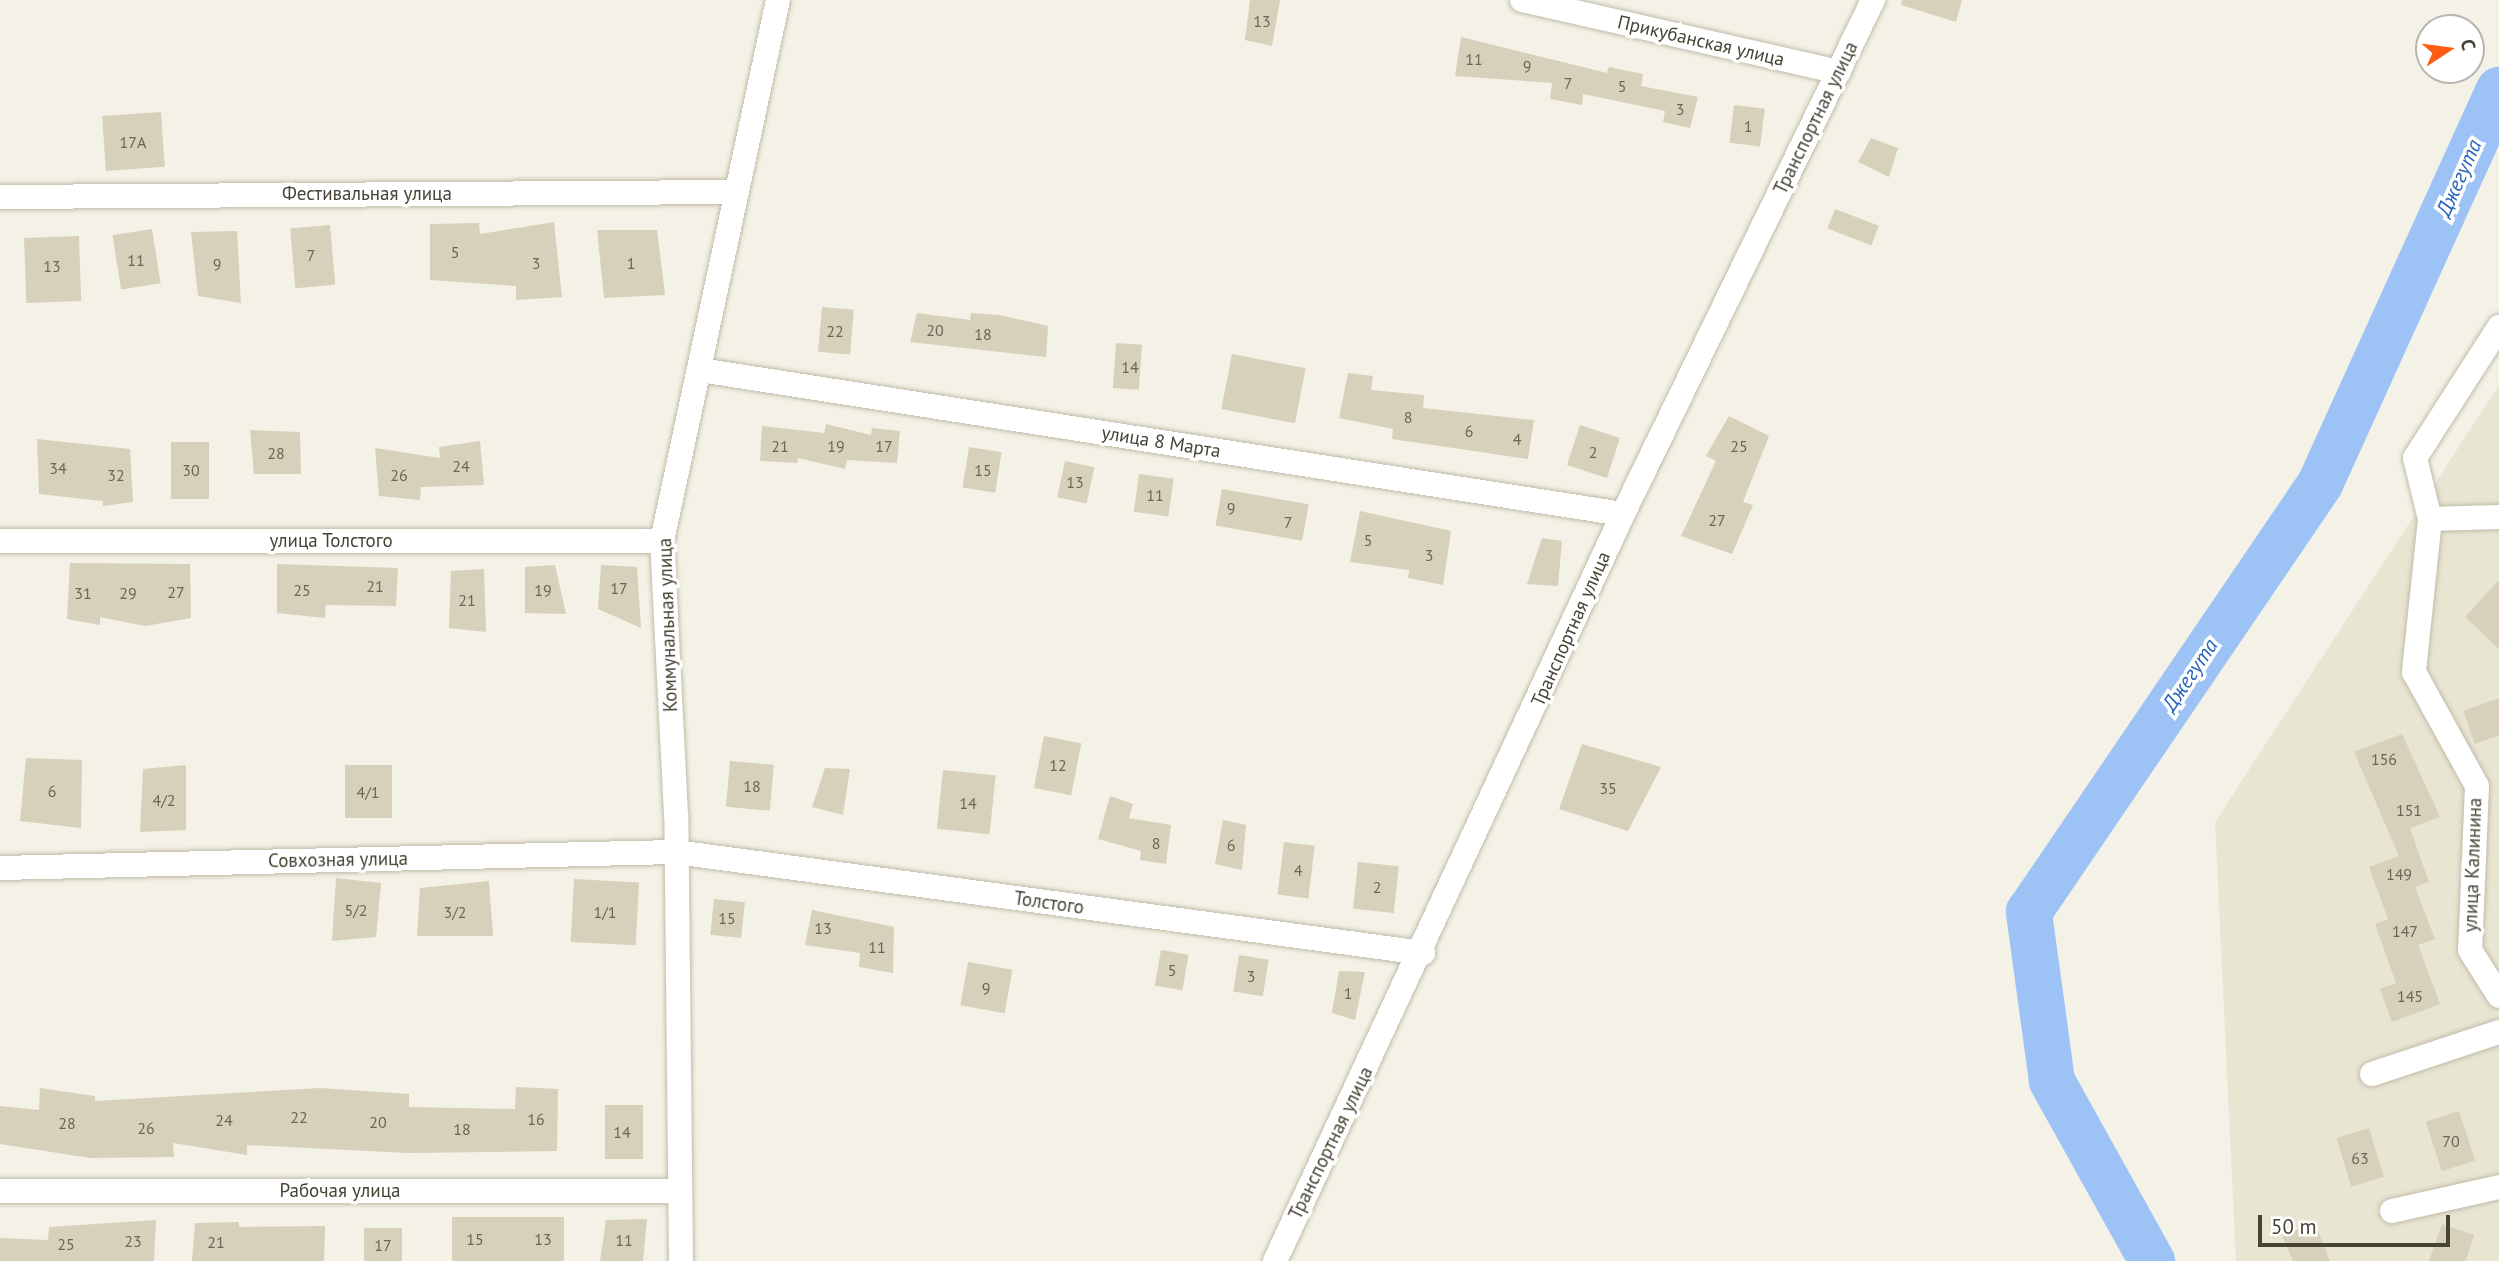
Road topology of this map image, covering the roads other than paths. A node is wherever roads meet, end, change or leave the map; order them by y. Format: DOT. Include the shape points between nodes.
graph roads {
  1 [pos="778,0"];
  2 [pos="1522,0"];
  3 [pos="1873,0"];
  4 [pos="1839,72"];
  5 [pos="735,192"];
  6 [pos="0,197"];
  7 [pos="2499,327"];
  8 [pos="700,370"];
  9 [pos="1623,514"];
  10 [pos="2499,517"];
  11 [pos="2430,519"];
  12 [pos="0,541"];
  13 [pos="662,541"];
  14 [pos="676,852"];
  15 [pos="0,868"];
  16 [pos="1423,953"];
  17 [pos="2499,996"];
  18 [pos="2499,1032"];
  19 [pos="2372,1074"];
  20 [pos="2499,1187"];
  21 [pos="680,1191"];
  22 [pos="0,1192"];
  23 [pos="2392,1211"];
  24 [pos="681,1261"];
  25 [pos="1275,1261"];
  1 -- 5 [label="street, Коммунальная улица"];
  2 -- 4 [label="street, Прикубанская улица"];
  3 -- 4 [label="street, Транспортная улица"];
  4 -- 9 [label="street, Транспортная улица"];
  5 -- 6 [label="street, Фестивальная улица"];
  5 -- 8 [label="street, Коммунальная улица"];
  7 -- 11 [label="street, улица Калинина" via="2415,458"];
  8 -- 9 [label="street, улица 8 Марта"];
  8 -- 13 [label="street, Коммунальная улица"];
  9 -- 16 [label="street, Транспортная улица"];
  10 -- 11 [label="street"];
  11 -- 17 [label="street, улица Калинина" via="2414,672 2477,786 2470,950"];
  12 -- 13 [label="street, улица Толстого"];
  13 -- 14 [label="street, Коммунальная улица"];
  14 -- 15 [label="street, Совхозная улица"];
  14 -- 16 [label="street, Толстого"];
  14 -- 21 [label="street, Коммунальная улица"];
  16 -- 25 [label="street, Транспортная улица"];
  18 -- 19 [label="street"];
  20 -- 23 [label="street"];
  21 -- 22 [label="street, Рабочая улица"];
  21 -- 24 [label="street, Коммунальная улица"];
}
